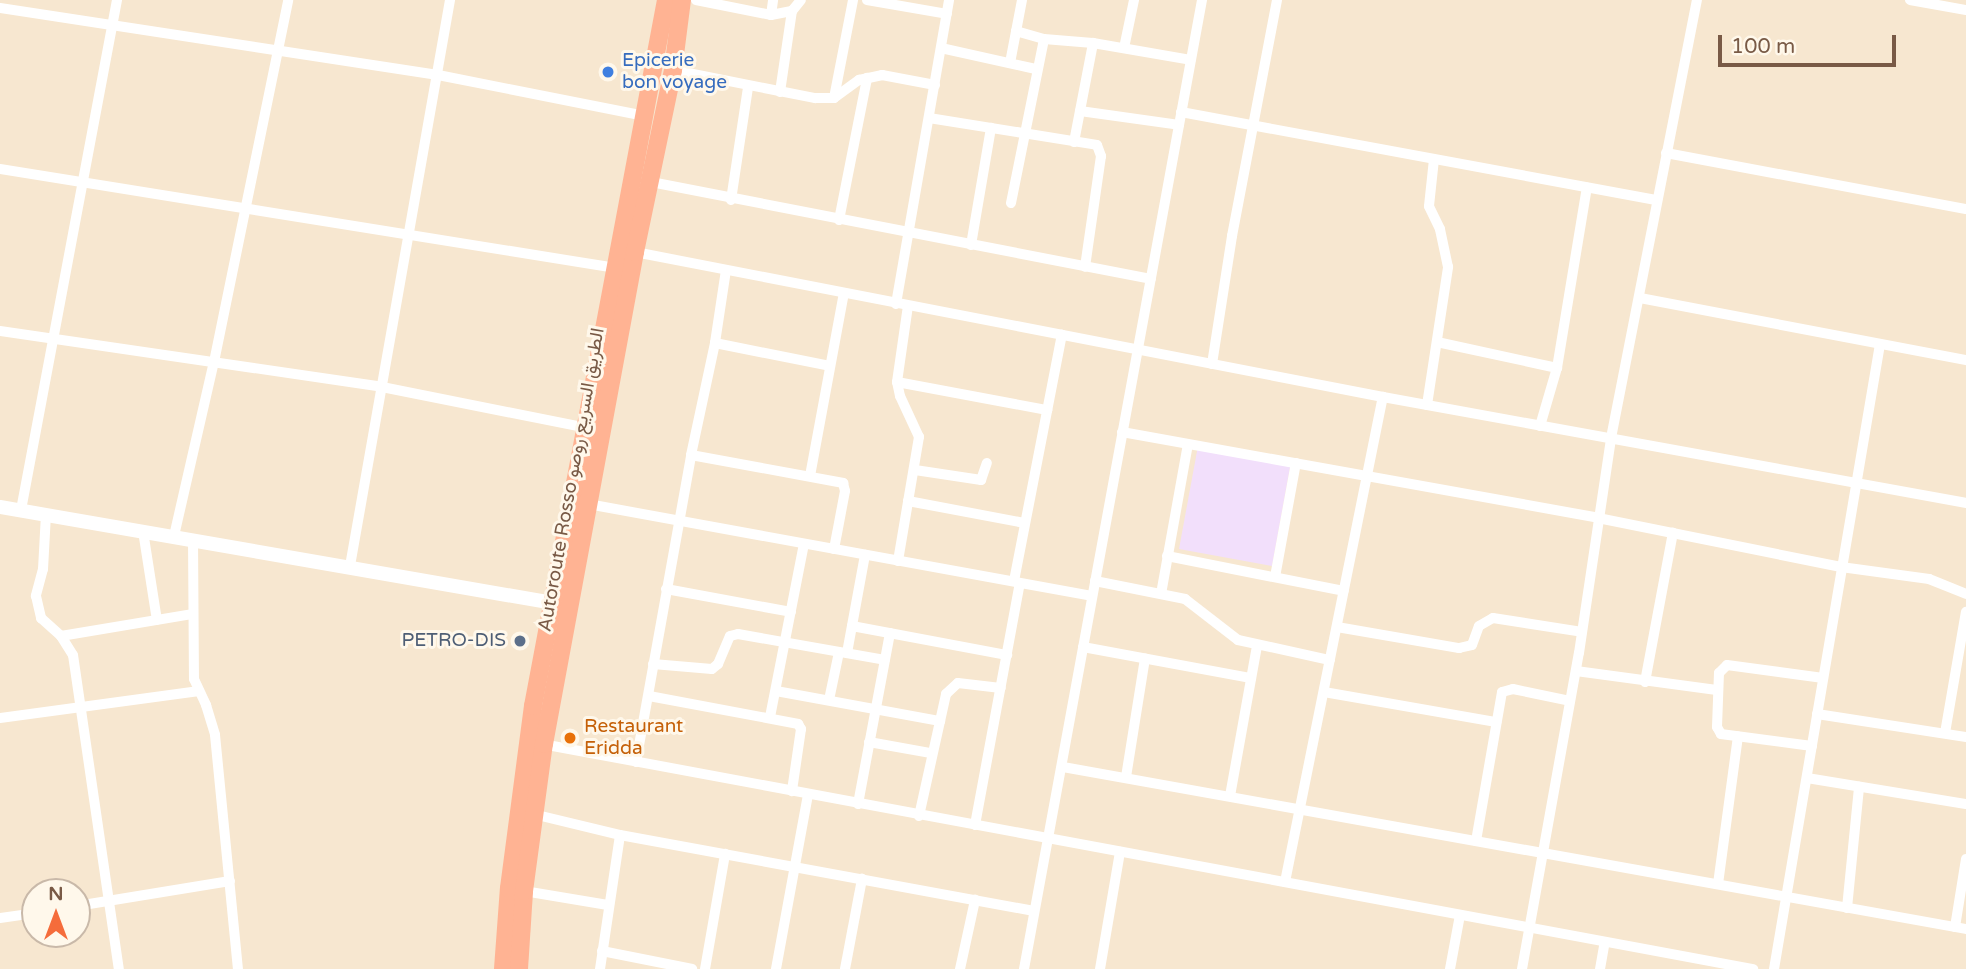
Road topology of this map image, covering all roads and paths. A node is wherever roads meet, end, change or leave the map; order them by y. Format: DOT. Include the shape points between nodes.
graph roads {
  1 [pos="117,0"];
  2 [pos="288,0"];
  3 [pos="450,0"];
  4 [pos="666,0"];
  5 [pos="682,0"];
  6 [pos="696,0"];
  7 [pos="773,0"];
  8 [pos="801,0"];
  9 [pos="853,0"];
  10 [pos="867,0"];
  11 [pos="949,0"];
  12 [pos="1022,0"];
  13 [pos="1134,0"];
  14 [pos="1202,0"];
  15 [pos="1277,0"];
  16 [pos="1697,0"];
  17 [pos="1910,0"];
  18 [pos="884,1"];
  19 [pos="0,8"];
  20 [pos="1966,10"];
  21 [pos="792,11"];
  22 [pos="947,14"];
  23 [pos="771,15"];
  24 [pos="112,28"];
  25 [pos="1016,31"];
  26 [pos="1044,39"];
  27 [pos="1093,43"];
  28 [pos="941,48"];
  29 [pos="1124,48"];
  30 [pos="278,53"];
  31 [pos="1191,60"];
  32 [pos="1010,63"];
  33 [pos="1036,69"];
  34 [pos="673,70"];
  35 [pos="438,75"];
  36 [pos="867,78"];
  37 [pos="935,85"];
  38 [pos="651,86"];
  39 [pos="748,87"];
  40 [pos="669,91"];
  41 [pos="780,92"];
  42 [pos="834,98"];
  43 [pos="1080,111"];
  44 [pos="1181,113"];
  45 [pos="645,116"];
  46 [pos="929,118"];
  47 [pos="1179,125"];
  48 [pos="1255,125"];
  49 [pos="991,128"];
  50 [pos="1024,133"];
  51 [pos="1074,142"];
  52 [pos="1666,153"];
  53 [pos="1434,159"];
  54 [pos="0,169"];
  55 [pos="82,181"];
  56 [pos="651,182"];
  57 [pos="1587,187"];
  58 [pos="731,200"];
  59 [pos="1656,200"];
  60 [pos="1011,203"];
  61 [pos="245,208"];
  62 [pos="1966,209"];
  63 [pos="839,220"];
  64 [pos="909,233"];
  65 [pos="408,235"];
  66 [pos="971,244"];
  67 [pos="635,252"];
  68 [pos="1085,267"];
  69 [pos="616,268"];
  70 [pos="726,270"];
  71 [pos="1151,279"];
  72 [pos="844,293"];
  73 [pos="1640,298"];
  74 [pos="896,304"];
  75 [pos="908,306"];
  76 [pos="0,331"];
  77 [pos="1062,335"];
  78 [pos="53,337"];
  79 [pos="1437,342"];
  80 [pos="715,343"];
  81 [pos="1880,344"];
  82 [pos="1138,350"];
  83 [pos="1966,360"];
  84 [pos="214,362"];
  85 [pos="1212,364"];
  86 [pos="830,366"];
  87 [pos="1557,368"];
  88 [pos="897,382"];
  89 [pos="382,387"];
  90 [pos="1383,397"];
  91 [pos="1427,405"];
  92 [pos="1047,410"];
  93 [pos="1540,426"];
  94 [pos="587,428"];
  95 [pos="1122,432"];
  96 [pos="1611,438"];
  97 [pos="1188,443"];
  98 [pos="691,455"];
  99 [pos="987,463"];
  100 [pos="1296,463"];
  101 [pos="915,471"];
  102 [pos="810,476"];
  103 [pos="1367,476"];
  104 [pos="1855,484"];
  105 [pos="908,501"];
  106 [pos="1966,503"];
  107 [pos="588,504"];
  108 [pos="0,507"];
  109 [pos="21,510"];
  110 [pos="46,514"];
  111 [pos="1598,518"];
  112 [pos="681,521"];
  113 [pos="1024,523"];
  114 [pos="142,531"];
  115 [pos="1673,533"];
  116 [pos="174,536"];
  117 [pos="193,539"];
  118 [pos="804,544"];
  119 [pos="834,549"];
  120 [pos="865,555"];
  121 [pos="1167,556"];
  122 [pos="898,561"];
  123 [pos="350,566"];
  124 [pos="1841,567"];
  125 [pos="1275,577"];
  126 [pos="1095,581"];
  127 [pos="1017,582"];
  128 [pos="666,589"];
  129 [pos="1344,591"];
  130 [pos="1161,594"];
  131 [pos="1966,594"];
  132 [pos="1092,596"];
  133 [pos="553,603"];
  134 [pos="792,612"];
  135 [pos="1966,612"];
  136 [pos="193,614"];
  137 [pos="157,620"];
  138 [pos="852,626"];
  139 [pos="1337,626"];
  140 [pos="1582,632"];
  141 [pos="890,633"];
  142 [pos="61,636"];
  143 [pos="786,641"];
  144 [pos="1257,646"];
  145 [pos="1083,647"];
  146 [pos="843,652"];
  147 [pos="1007,654"];
  148 [pos="1144,659"];
  149 [pos="885,660"];
  150 [pos="1330,660"];
  151 [pos="653,664"];
  152 [pos="1576,671"];
  153 [pos="1251,678"];
  154 [pos="1823,678"];
  155 [pos="1645,682"];
  156 [pos="1001,688"];
  157 [pos="1717,690"];
  158 [pos="199,691"];
  159 [pos="776,691"];
  160 [pos="1324,692"];
  161 [pos="649,696"];
  162 [pos="829,700"];
  163 [pos="1570,701"];
  164 [pos="79,708"];
  165 [pos="875,710"];
  166 [pos="1817,714"];
  167 [pos="770,717"];
  168 [pos="0,718"];
  169 [pos="940,721"];
  170 [pos="1496,722"];
  171 [pos="1945,733"];
  172 [pos="1738,736"];
  173 [pos="1966,737"];
  174 [pos="536,742"];
  175 [pos="869,742"];
  176 [pos="1812,746"];
  177 [pos="931,753"];
  178 [pos="636,762"];
  179 [pos="1063,767"];
  180 [pos="1126,777"];
  181 [pos="1807,778"];
  182 [pos="1859,787"];
  183 [pos="792,792"];
  184 [pos="808,795"];
  185 [pos="1230,796"];
  186 [pos="858,804"];
  187 [pos="1966,804"];
  188 [pos="1300,809"];
  189 [pos="533,814"];
  190 [pos="919,816"];
  191 [pos="975,825"];
  192 [pos="620,835"];
  193 [pos="1049,839"];
  194 [pos="1476,841"];
  195 [pos="1120,852"];
  196 [pos="1544,853"];
  197 [pos="725,854"];
  198 [pos="1966,859"];
  199 [pos="795,867"];
  200 [pos="862,880"];
  201 [pos="230,881"];
  202 [pos="1285,882"];
  203 [pos="1718,884"];
  204 [pos="524,891"];
  205 [pos="1787,897"];
  206 [pos="975,900"];
  207 [pos="108,901"];
  208 [pos="91,904"];
  209 [pos="608,905"];
  210 [pos="1847,908"];
  211 [pos="1034,911"];
  212 [pos="21,915"];
  213 [pos="1460,915"];
  214 [pos="0,918"];
  215 [pos="1955,927"];
  216 [pos="1530,928"];
  217 [pos="1966,929"];
  218 [pos="1605,942"];
  219 [pos="602,951"];
  220 [pos="651,965"];
  221 [pos="1719,966"];
  222 [pos="119,969"];
  223 [pos="238,969"];
  224 [pos="503,969"];
  225 [pos="519,969"];
  226 [pos="600,969"];
  227 [pos="692,969"];
  228 [pos="705,969"];
  229 [pos="776,969"];
  230 [pos="845,969"];
  231 [pos="960,969"];
  232 [pos="1024,969"];
  233 [pos="1100,969"];
  234 [pos="1450,969"];
  235 [pos="1522,969"];
  236 [pos="1600,969"];
  237 [pos="1753,969"];
  238 [pos="1774,969"];
  1 -- 24 [label="street"];
  2 -- 30 [label="street"];
  3 -- 35 [label="street"];
  4 -- 38 [label="highway, Autoroute Rosso الطريق السريع روصو"];
  5 -- 34 [label="highway, Autoroute Rosso الطريق السريع روصو"];
  6 -- 23 [label="street"];
  7 -- 23 [label="street"];
  8 -- 21 [label="street"];
  9 -- 42 [label="street"];
  10 -- 18 [label="street"];
  11 -- 22 [label="street"];
  12 -- 25 [label="street"];
  13 -- 29 [label="street"];
  14 -- 31 [label="street"];
  15 -- 48 [label="street"];
  16 -- 52 [label="street"];
  17 -- 20 [label="street"];
  18 -- 22 [label="street"];
  19 -- 24 [label="street"];
  21 -- 23 [label="street"];
  21 -- 41 [label="street"];
  22 -- 28 [label="street"];
  24 -- 30 [label="street"];
  24 -- 55 [label="street"];
  25 -- 26 [label="street"];
  25 -- 32 [label="street"];
  26 -- 27 [label="street"];
  26 -- 33 [label="street"];
  27 -- 29 [label="street"];
  27 -- 43 [label="street"];
  28 -- 32 [label="street"];
  28 -- 37 [label="street"];
  29 -- 31 [label="street"];
  30 -- 35 [label="street"];
  30 -- 61 [label="street"];
  31 -- 44 [label="street"];
  32 -- 33 [label="street"];
  33 -- 50 [label="street"];
  34 -- 39 [label="street"];
  34 -- 40 [label="highway, Autoroute Rosso الطريق السريع روصو"];
  35 -- 45 [label="street"];
  35 -- 65 [label="street"];
  36 -- 37 [label="street" via="897,76"];
  36 -- 42 [label="street"];
  36 -- 63 [label="street"];
  37 -- 46 [label="street"];
  38 -- 40 [label="highway"];
  38 -- 45 [label="highway, Autoroute Rosso الطريق السريع روصو"];
  39 -- 41 [label="street"];
  39 -- 58 [label="street"];
  40 -- 56 [label="highway, Autoroute Rosso الطريق السريع روصو"];
  41 -- 42 [label="street"];
  43 -- 47 [label="street"];
  43 -- 51 [label="street"];
  44 -- 47 [label="street"];
  44 -- 48 [label="street"];
  45 -- 69 [label="highway, Autoroute Rosso الطريق السريع روصو"];
  46 -- 49 [label="street"];
  46 -- 64 [label="street"];
  47 -- 71 [label="street"];
  48 -- 53 [label="street"];
  48 -- 85 [label="street"];
  49 -- 50 [label="street"];
  49 -- 66 [label="street"];
  50 -- 51 [label="street"];
  50 -- 60 [label="street"];
  51 -- 68 [label="street" via="1097,145 1100,150"];
  52 -- 59 [label="street"];
  52 -- 62 [label="street"];
  53 -- 57 [label="street"];
  53 -- 79 [label="street" via="1429,206 1440,229 1448,267"];
  54 -- 55 [label="street"];
  55 -- 61 [label="street"];
  55 -- 78 [label="street"];
  56 -- 58 [label="street"];
  56 -- 67 [label="highway, Autoroute Rosso الطريق السريع روصو"];
  57 -- 59 [label="street"];
  57 -- 87 [label="street"];
  58 -- 63 [label="street"];
  59 -- 73 [label="street"];
  61 -- 65 [label="street"];
  61 -- 84 [label="street"];
  63 -- 64 [label="street"];
  64 -- 66 [label="street"];
  64 -- 74 [label="street"];
  65 -- 69 [label="street"];
  65 -- 89 [label="street"];
  66 -- 68 [label="street"];
  67 -- 70 [label="street"];
  67 -- 107 [label="highway, Autoroute Rosso الطريق السريع روصو"];
  68 -- 71 [label="street"];
  69 -- 94 [label="highway, Autoroute Rosso الطريق السريع روصو"];
  70 -- 72 [label="street"];
  70 -- 80 [label="street"];
  71 -- 82 [label="street"];
  72 -- 74 [label="street"];
  72 -- 86 [label="street"];
  73 -- 81 [label="street"];
  73 -- 96 [label="street"];
  74 -- 75 [label="street"];
  75 -- 77 [label="street"];
  75 -- 88 [label="street"];
  76 -- 78 [label="street"];
  77 -- 82 [label="street"];
  77 -- 92 [label="street"];
  78 -- 84 [label="street"];
  78 -- 109 [label="street"];
  79 -- 87 [label="street"];
  79 -- 91 [label="street"];
  80 -- 86 [label="street"];
  80 -- 98 [label="street"];
  81 -- 83 [label="street"];
  81 -- 104 [label="street"];
  82 -- 85 [label="street"];
  82 -- 95 [label="street"];
  84 -- 89 [label="street"];
  84 -- 116 [label="street"];
  85 -- 90 [label="street"];
  86 -- 102 [label="street"];
  87 -- 93 [label="street"];
  88 -- 92 [label="street"];
  88 -- 101 [label="street" via="919,437"];
  89 -- 94 [label="street"];
  89 -- 123 [label="street"];
  90 -- 91 [label="street"];
  90 -- 103 [label="street"];
  91 -- 93 [label="street"];
  92 -- 113 [label="street"];
  93 -- 96 [label="street"];
  94 -- 133 [label="highway, Autoroute Rosso الطريق السريع روصو"];
  95 -- 97 [label="street"];
  95 -- 126 [label="street"];
  96 -- 104 [label="street"];
  96 -- 111 [label="street"];
  97 -- 100 [label="street"];
  97 -- 121 [label="street"];
  98 -- 102 [label="street"];
  98 -- 112 [label="street"];
  99 -- 101 [label="street" via="981,480"];
  100 -- 103 [label="street"];
  100 -- 125 [label="street"];
  101 -- 105 [label="street"];
  102 -- 119 [label="street" via="845,486"];
  103 -- 111 [label="street"];
  103 -- 129 [label="street"];
  104 -- 106 [label="street"];
  104 -- 124 [label="street"];
  105 -- 113 [label="street"];
  105 -- 122 [label="street"];
  107 -- 112 [label="street"];
  107 -- 174 [label="highway, Autoroute Rosso الطريق السريع روصو"];
  108 -- 109 [label="street"];
  109 -- 110 [label="street"];
  110 -- 114 [label="street"];
  110 -- 142 [label="street" via="43,569 36,596 41,618"];
  111 -- 115 [label="street"];
  111 -- 140 [label="street"];
  112 -- 118 [label="street"];
  112 -- 128 [label="street"];
  113 -- 127 [label="street"];
  114 -- 116 [label="street"];
  114 -- 137 [label="street"];
  115 -- 124 [label="street"];
  115 -- 155 [label="street"];
  116 -- 117 [label="street"];
  117 -- 123 [label="street"];
  117 -- 136 [label="street"];
  118 -- 119 [label="street"];
  118 -- 134 [label="street"];
  119 -- 120 [label="street"];
  120 -- 122 [label="street"];
  120 -- 138 [label="street"];
  121 -- 125 [label="street"];
  121 -- 130 [label="street"];
  122 -- 127 [label="street"];
  123 -- 133 [label="street"];
  124 -- 131 [label="street" via="1929,579"];
  124 -- 154 [label="street"];
  125 -- 129 [label="street"];
  126 -- 130 [label="street"];
  126 -- 132 [label="street"];
  127 -- 132 [label="street"];
  127 -- 147 [label="street"];
  128 -- 134 [label="street"];
  128 -- 151 [label="street"];
  129 -- 139 [label="street"];
  130 -- 144 [label="street" via="1194,603 1238,640"];
  132 -- 145 [label="street"];
  133 -- 174 [label="highway, Autoroute Rosso الطريق السريع روصو"];
  134 -- 143 [label="street"];
  135 -- 171 [label="street"];
  136 -- 137 [label="street"];
  136 -- 158 [label="street" via="194,679"];
  137 -- 142 [label="street"];
  138 -- 141 [label="street"];
  138 -- 146 [label="street"];
  139 -- 140 [label="street" via="1459,648 1472,645 1479,626 1493,618"];
  139 -- 150 [label="street"];
  140 -- 152 [label="street"];
  141 -- 147 [label="street"];
  141 -- 149 [label="street"];
  142 -- 164 [label="street" via="73,655"];
  143 -- 146 [label="street"];
  143 -- 151 [label="street" via="738,634 730,636 712,669"];
  143 -- 159 [label="street"];
  144 -- 150 [label="street"];
  144 -- 153 [label="street"];
  145 -- 148 [label="street"];
  145 -- 179 [label="street"];
  146 -- 149 [label="street"];
  146 -- 162 [label="street"];
  147 -- 156 [label="street"];
  148 -- 153 [label="street"];
  148 -- 180 [label="street"];
  149 -- 165 [label="street"];
  150 -- 160 [label="street"];
  151 -- 161 [label="street"];
  152 -- 155 [label="street"];
  152 -- 163 [label="street"];
  153 -- 185 [label="street"];
  154 -- 157 [label="street" via="1727,665 1719,673"];
  154 -- 166 [label="street"];
  155 -- 157 [label="street"];
  156 -- 169 [label="street" via="958,683 946,694"];
  156 -- 191 [label="street"];
  157 -- 172 [label="street" via="1718,731"];
  158 -- 164 [label="street"];
  158 -- 201 [label="street" via="215,735"];
  159 -- 162 [label="street"];
  159 -- 167 [label="street"];
  160 -- 170 [label="street"];
  160 -- 188 [label="street"];
  161 -- 167 [label="street"];
  161 -- 178 [label="street"];
  162 -- 165 [label="street"];
  163 -- 170 [label="street" via="1506,689 1499,697"];
  163 -- 196 [label="street"];
  164 -- 168 [label="street"];
  164 -- 207 [label="street"];
  165 -- 169 [label="street"];
  165 -- 175 [label="street"];
  166 -- 171 [label="street"];
  166 -- 176 [label="street"];
  167 -- 183 [label="street" via="793,721 801,729"];
  169 -- 177 [label="street"];
  170 -- 194 [label="street"];
  171 -- 173 [label="street"];
  172 -- 176 [label="street"];
  172 -- 203 [label="street"];
  174 -- 178 [label="street"];
  174 -- 189 [label="highway, Autoroute Rosso الطريق السريع روصو"];
  174 -- 224 [label="highway, Autoroute Rosso الطريق السريع روصو" via="509,888"];
  175 -- 177 [label="street"];
  175 -- 186 [label="street"];
  176 -- 181 [label="street"];
  177 -- 190 [label="street"];
  178 -- 183 [label="street"];
  179 -- 180 [label="street"];
  179 -- 193 [label="street"];
  180 -- 185 [label="street"];
  181 -- 182 [label="street"];
  181 -- 205 [label="street"];
  182 -- 187 [label="street"];
  182 -- 210 [label="street"];
  183 -- 184 [label="street"];
  184 -- 186 [label="street"];
  184 -- 199 [label="street"];
  185 -- 188 [label="street"];
  186 -- 190 [label="street"];
  188 -- 194 [label="street"];
  188 -- 202 [label="street"];
  189 -- 192 [label="street"];
  189 -- 204 [label="highway, Autoroute Rosso الطريق السريع روصو"];
  190 -- 191 [label="street"];
  191 -- 193 [label="street"];
  192 -- 197 [label="street"];
  192 -- 209 [label="street"];
  193 -- 195 [label="street"];
  193 -- 211 [label="street"];
  194 -- 196 [label="street"];
  195 -- 202 [label="street"];
  195 -- 233 [label="street"];
  196 -- 203 [label="street"];
  196 -- 216 [label="street"];
  197 -- 199 [label="street"];
  197 -- 228 [label="street"];
  198 -- 215 [label="street"];
  199 -- 200 [label="street"];
  199 -- 229 [label="street"];
  200 -- 206 [label="street"];
  200 -- 230 [label="street"];
  201 -- 207 [label="street"];
  201 -- 223 [label="street"];
  202 -- 213 [label="street"];
  203 -- 205 [label="street"];
  204 -- 209 [label="street"];
  204 -- 225 [label="highway, Autoroute Rosso الطريق السريع روصو"];
  205 -- 210 [label="street"];
  205 -- 238 [label="street"];
  206 -- 211 [label="street"];
  206 -- 231 [label="street"];
  207 -- 208 [label="street"];
  207 -- 222 [label="street"];
  209 -- 219 [label="street"];
  210 -- 215 [label="street"];
  211 -- 232 [label="street"];
  212 -- 214 [label="street"];
  213 -- 216 [label="street"];
  213 -- 234 [label="street"];
  215 -- 217 [label="street"];
  216 -- 218 [label="street"];
  216 -- 235 [label="street"];
  218 -- 221 [label="street"];
  218 -- 236 [label="street"];
  219 -- 220 [label="street"];
  219 -- 226 [label="street"];
  220 -- 227 [label="street"];
  221 -- 237 [label="street"];
}
